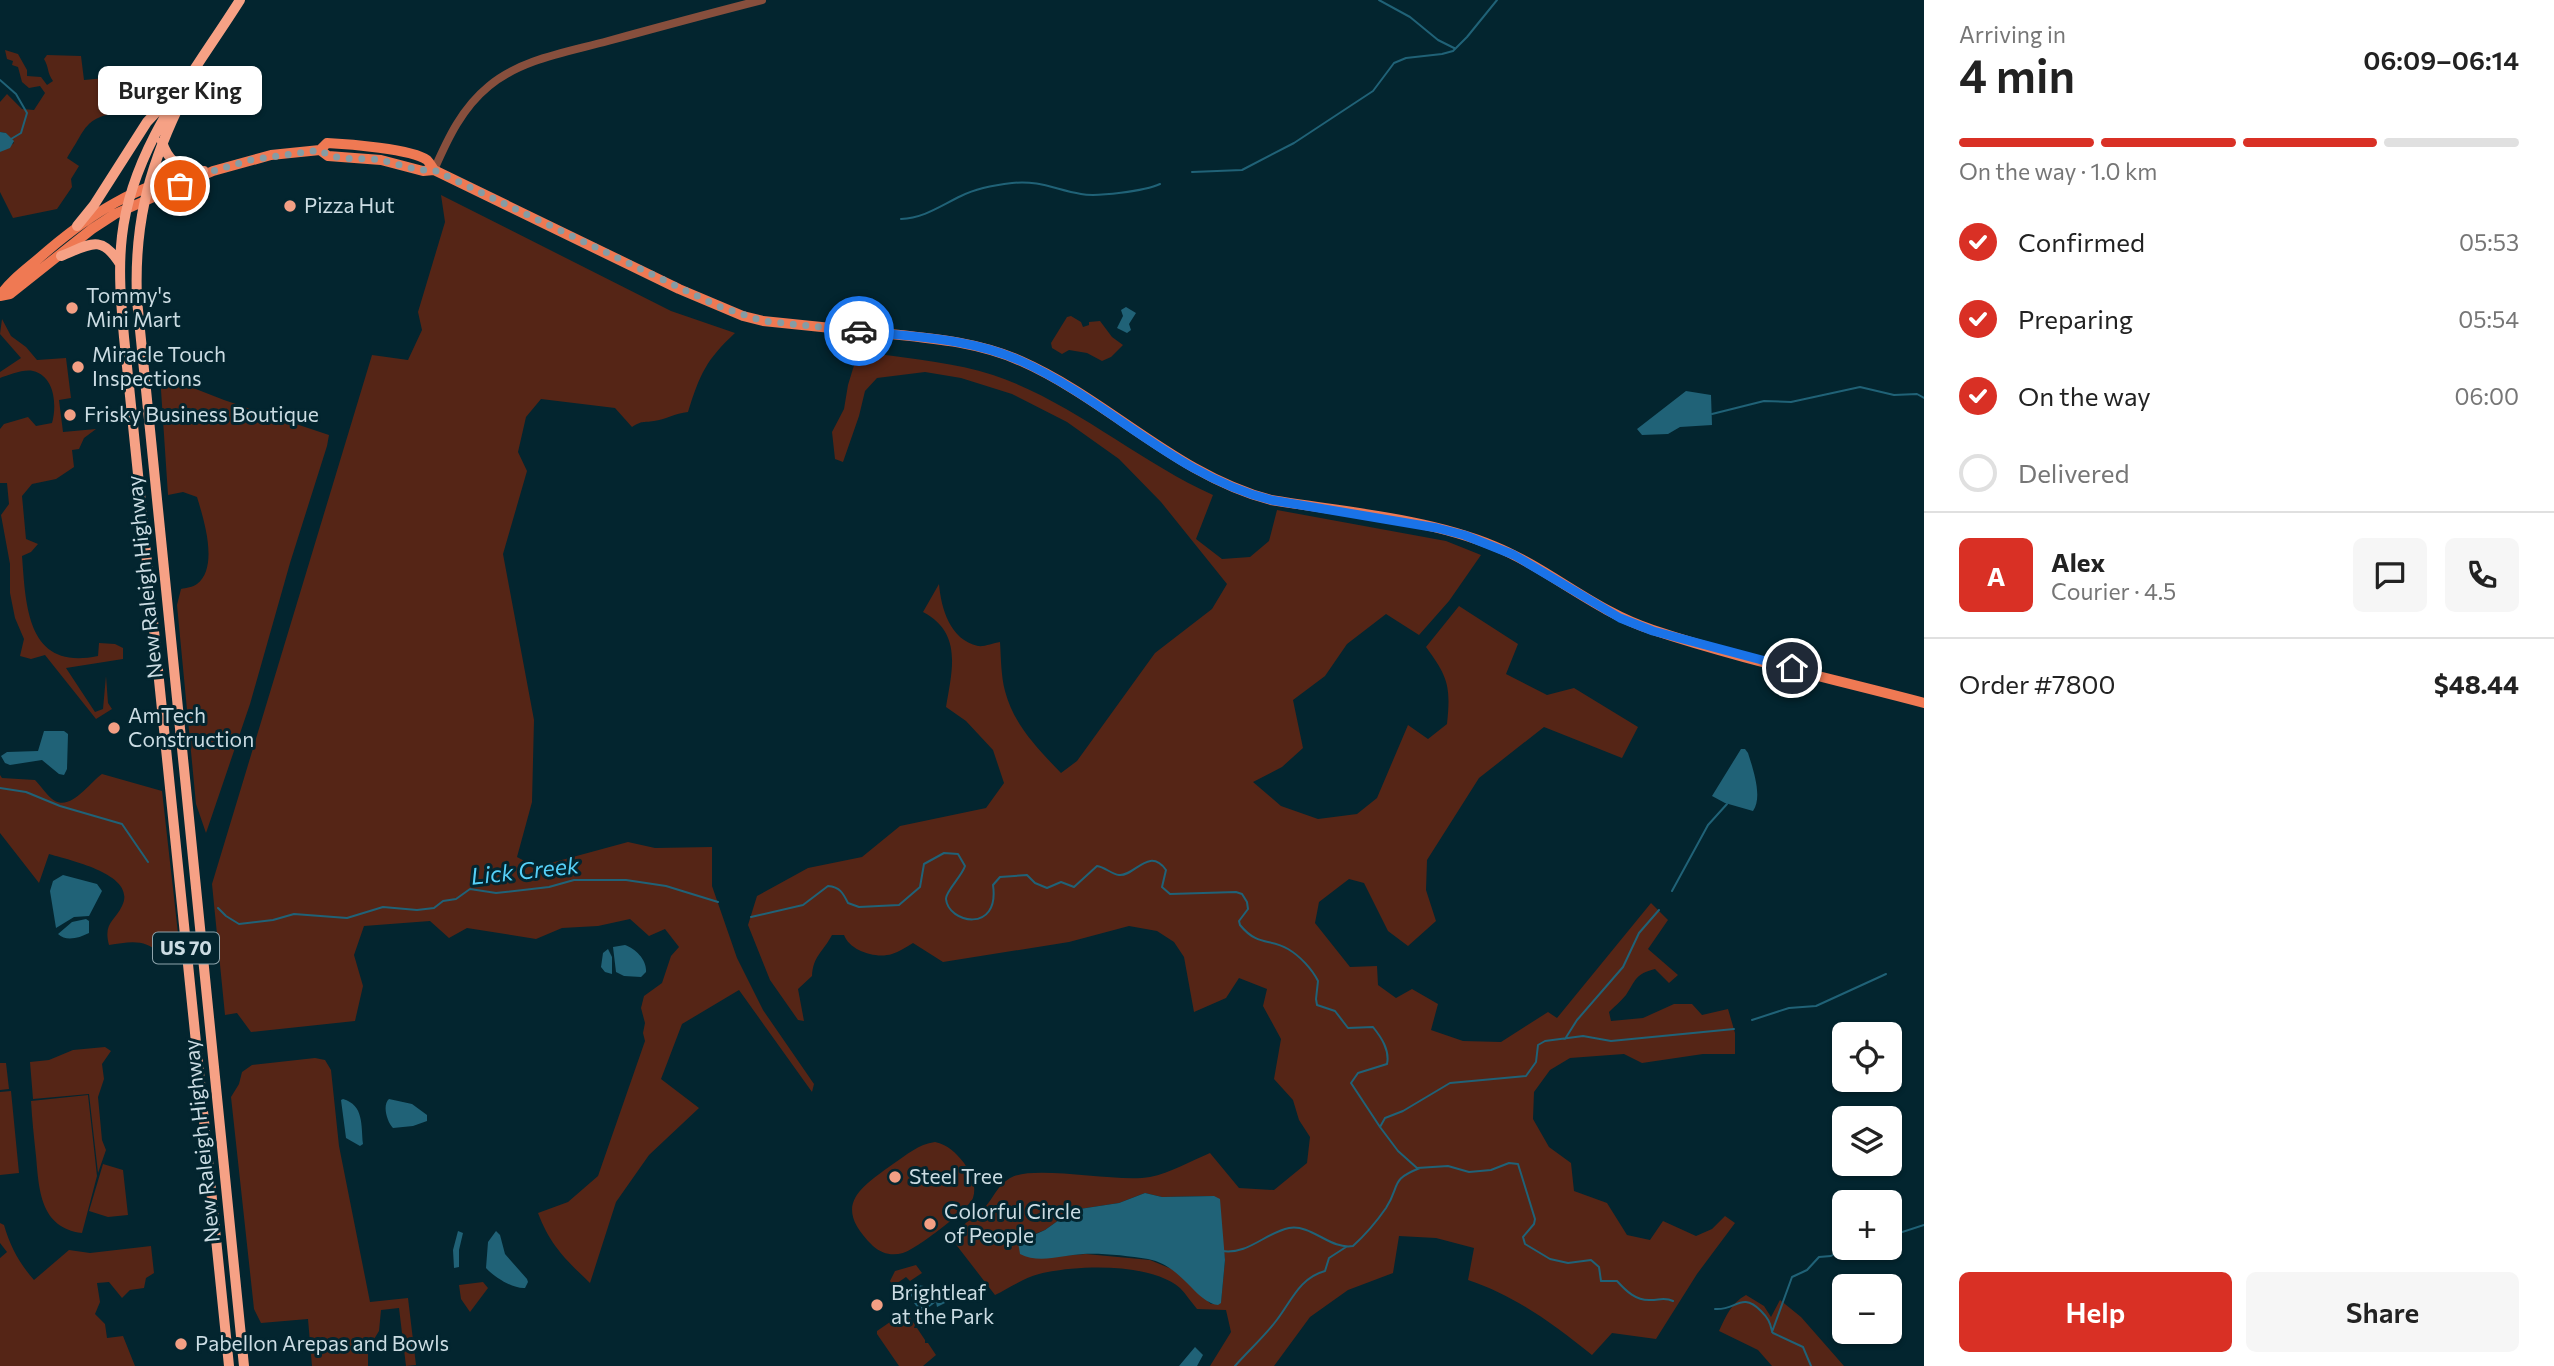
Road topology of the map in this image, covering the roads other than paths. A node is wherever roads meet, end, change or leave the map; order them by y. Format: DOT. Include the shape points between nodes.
graph roads {
  1 [pos="240,0"];
  2 [pos="762,0"];
  3 [pos="197,68"];
  4 [pos="162,142"];
  5 [pos="434,170"];
  6 [pos="208,171"];
  7 [pos="146,187"];
  8 [pos="131,193"];
  9 [pos="143,201"];
  10 [pos="127,209"];
  11 [pos="76,226"];
  12 [pos="61,256"];
  13 [pos="120,264"];
  14 [pos="140,336"];
  15 [pos="124,337"];
  16 [pos="158,511"];
  17 [pos="142,512"];
  18 [pos="1924,703"];
  19 [pos="225,1325"];
  20 [pos="229,1366"];
  21 [pos="235,1366"];
  22 [pos="244,1366"];
  1 -- 3 [label="highway, US 70"];
  2 -- 5 [label="street" via="558,54 509,72 469,105"];
  3 -- 4 [label="highway, US 70"];
  3 -- 8 [label="highway, US 70" via="149,146"];
  3 -- 11 [label="highway" via="148,122"];
  4 -- 6 [label="highway" via="173,162"];
  4 -- 7 [label="highway, US 70"];
  5 -- 6 [label="main road" via="427,160 379,147 327,143 320,150 271,155"];
  5 -- 18 [label="main road" via="743,316 943,340 999,352 1057,380 1195,470 1245,492 1464,535 1507,551 1603,609 1653,631"];
  6 -- 7 [label="main road"];
  6 -- 9 [label="main road"];
  7 -- 8 [label="main road"];
  7 -- 9 [label="highway, US 70"];
  8 -- 10 [label="highway, US 70"];
  8 -- 11 [label="main road"];
  9 -- 10 [label="main road"];
  9 -- 14 [label="highway, New Raleigh Highway / US 70" via="136,260"];
  10 -- 12 [label="main road" via="105,220"];
  10 -- 13 [label="highway, New Raleigh Highway / US 70"];
  11 -- 12 [label="main road" via="0,296 10,294"];
  12 -- 13 [label="highway" via="98,244 109,248"];
  13 -- 15 [label="highway, New Raleigh Highway / US 70"];
  14 -- 15 [label="highway"];
  14 -- 16 [label="highway, New Raleigh Highway / US 70"];
  15 -- 17 [label="highway, New Raleigh Highway / US 70"];
  16 -- 17 [label="highway"];
  16 -- 22 [label="highway, New Raleigh Highway / US 70"];
  17 -- 19 [label="highway, New Raleigh Highway / US 70"];
  19 -- 20 [label="highway, New Raleigh Highway / US 70"];
  19 -- 21 [label="highway" via="231,1331"];
}
